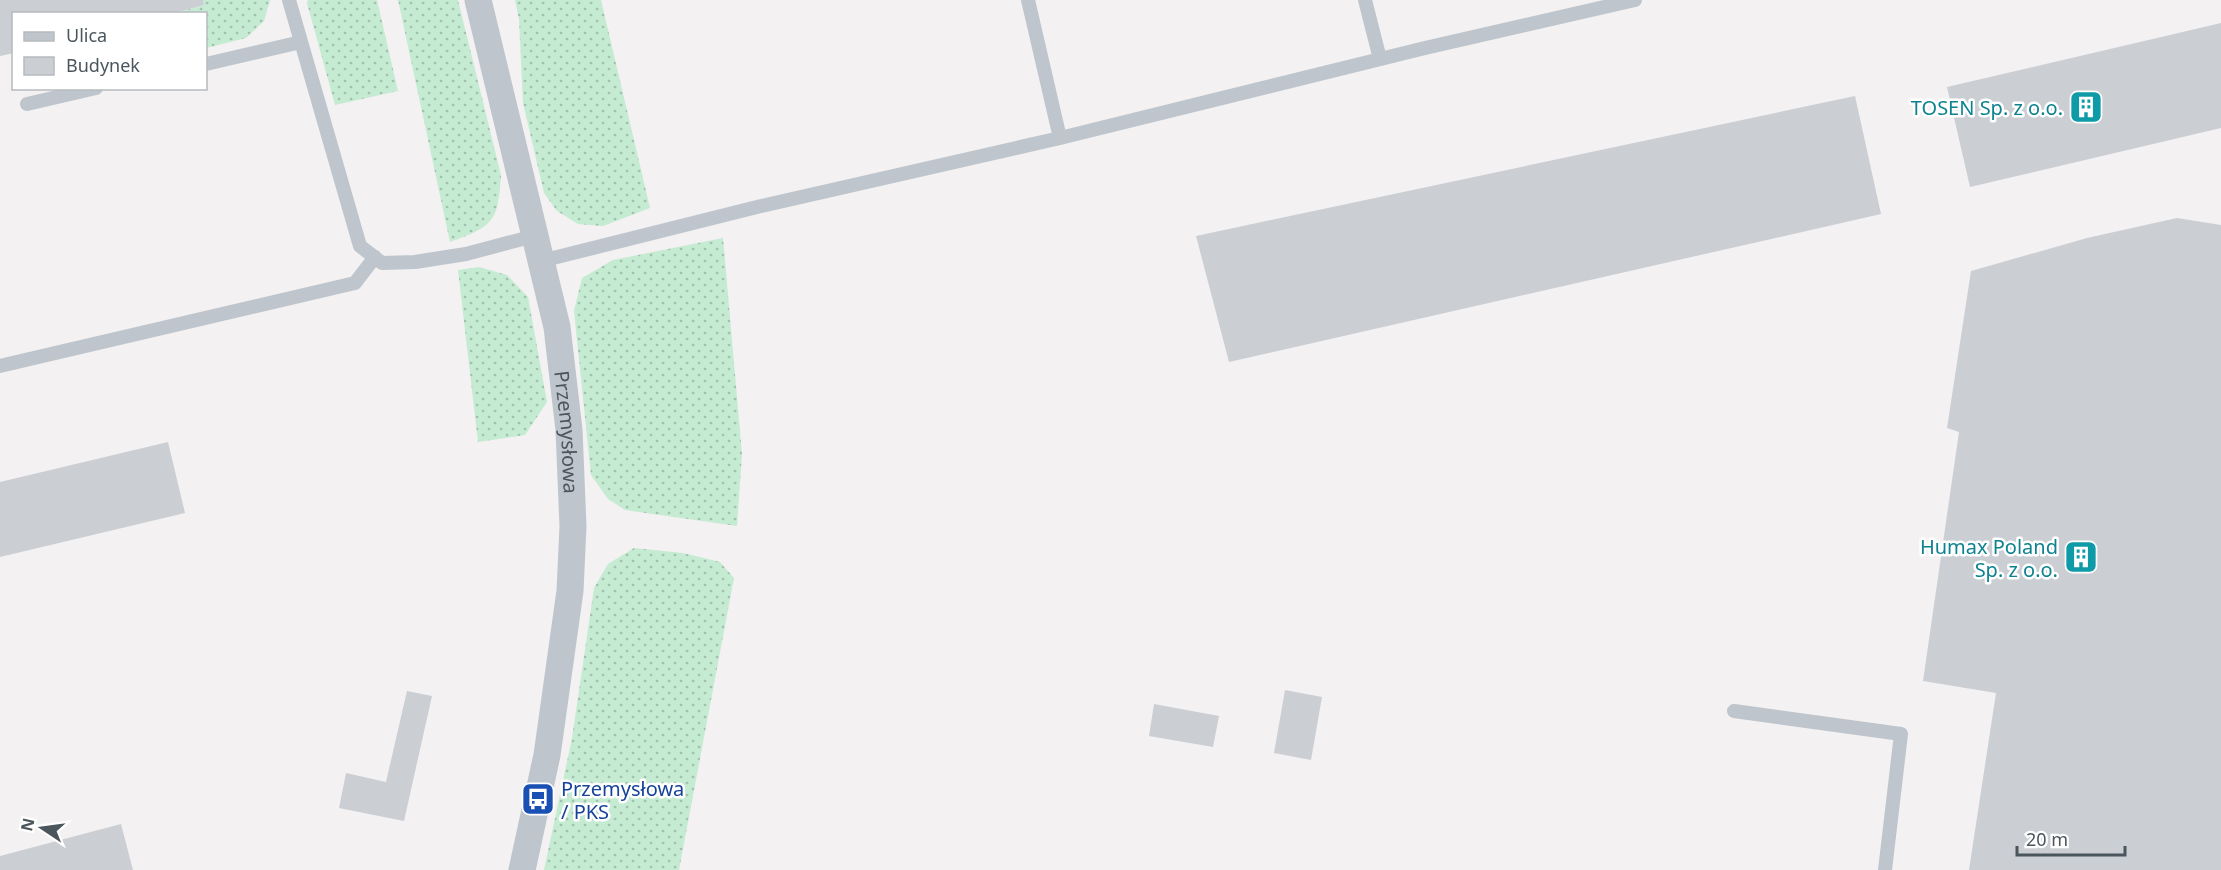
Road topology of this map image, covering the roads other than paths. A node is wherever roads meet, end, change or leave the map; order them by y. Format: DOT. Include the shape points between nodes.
graph roads {
  1 [pos="289,0"];
  2 [pos="478,0"];
  3 [pos="1028,0"];
  4 [pos="1365,0"];
  5 [pos="1635,0"];
  6 [pos="301,42"];
  7 [pos="1380,59"];
  8 [pos="207,64"];
  9 [pos="87,90"];
  10 [pos="27,104"];
  11 [pos="1060,138"];
  12 [pos="538,249"];
  13 [pos="375,257"];
  14 [pos="0,366"];
  15 [pos="1734,711"];
  16 [pos="522,870"];
  17 [pos="1885,870"];
  1 -- 6 [label="lane"];
  2 -- 12 [label="street, Przemysłowa"];
  3 -- 11 [label="lane"];
  4 -- 7 [label="lane"];
  5 -- 7 [label="lane"];
  6 -- 8 [label="lane"];
  6 -- 13 [label="lane" via="360,246"];
  7 -- 11 [label="lane"];
  9 -- 10 [label="lane"];
  11 -- 12 [label="lane" via="757,207"];
  12 -- 13 [label="lane" via="415,262 382,263"];
  12 -- 16 [label="street, Przemysłowa" via="556,327 569,430 573,526 570,591 547,755"];
  13 -- 14 [label="lane" via="355,283"];
  15 -- 17 [label="lane" via="1901,734"];
}
